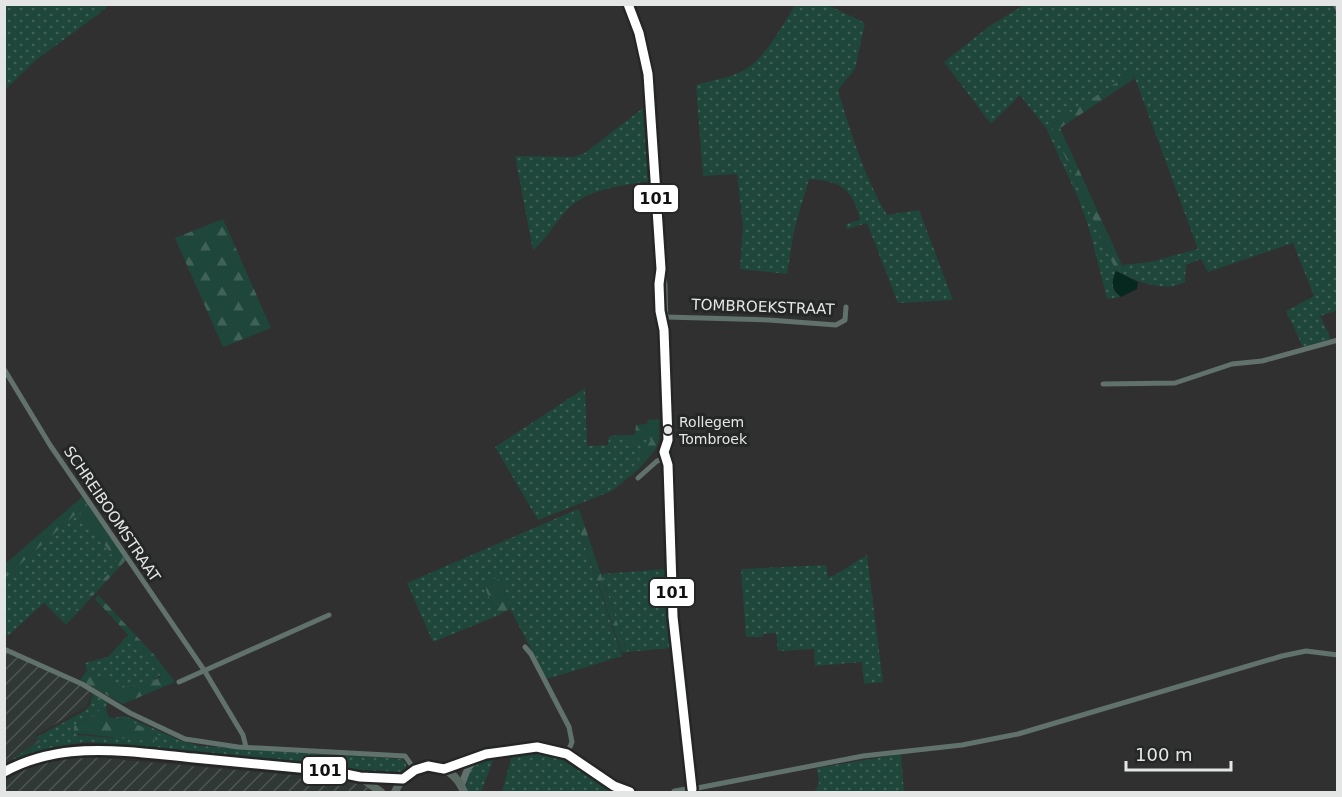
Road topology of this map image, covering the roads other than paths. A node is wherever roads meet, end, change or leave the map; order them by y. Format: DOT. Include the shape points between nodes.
graph roads {
  1 [pos="628,4"];
  2 [pos="1335,4"];
  3 [pos="1338,10"];
  4 [pos="662,269"];
  5 [pos="846,307"];
  6 [pos="666,317"];
  7 [pos="664,330"];
  8 [pos="1338,340"];
  9 [pos="4,369"];
  10 [pos="1103,384"];
  11 [pos="664,459"];
  12 [pos="638,478"];
  13 [pos="329,615"];
  14 [pos="525,647"];
  15 [pos="4,649"];
  16 [pos="1338,654"];
  17 [pos="204,670"];
  18 [pos="179,682"];
  19 [pos="246,747"];
  20 [pos="567,754"];
  21 [pos="478,757"];
  22 [pos="415,770"];
  23 [pos="444,770"];
  24 [pos="4,772"];
  25 [pos="360,777"];
  26 [pos="403,778"];
  27 [pos="463,789"];
  28 [pos="692,789"];
  29 [pos="381,792"];
  30 [pos="395,792"];
  31 [pos="630,792"];
  32 [pos="675,792"];
  1 -- 4 [label="street" via="647,66"];
  2 -- 3 [label="street"];
  4 -- 6 [label="street"];
  4 -- 7 [label="street" via="658,284"];
  5 -- 6 [label="street, TOMBROEKSTRAAT" via="845,321 836,325"];
  6 -- 7 [label="street"];
  7 -- 11 [label="street" via="668,440"];
  8 -- 10 [label="street" via="1262,361 1232,364 1175,383"];
  9 -- 17 [label="street, SCHREIBOOMSTRAAT"];
  11 -- 12 [label="street"];
  11 -- 28 [label="street" via="668,465 673,617"];
  13 -- 17 [label="street"];
  14 -- 20 [label="street" via="569,726 572,742"];
  15 -- 19 [label="street" via="82,684 130,714 176,736 201,743"];
  16 -- 28 [label="street" via="1306,651 1282,656 1018,734 863,756"];
  17 -- 18 [label="street"];
  17 -- 19 [label="street, SCHREIBOOMSTRAAT" via="243,735"];
  19 -- 22 [label="street" via="398,756 407,758"];
  20 -- 21 [label="street" via="537,747"];
  20 -- 31 [label="street" via="614,786"];
  21 -- 23 [label="street"];
  21 -- 27 [label="street" via="468,768"];
  22 -- 23 [label="main road" via="428,766"];
  22 -- 26 [label="main road"];
  23 -- 27 [label="main road"];
  24 -- 25 [label="main road" via="67,750 100,749"];
  25 -- 26 [label="main road" via="385,781"];
  25 -- 29 [label="main road"];
  26 -- 30 [label="main road"];
  28 -- 32 [label="street"];
}
